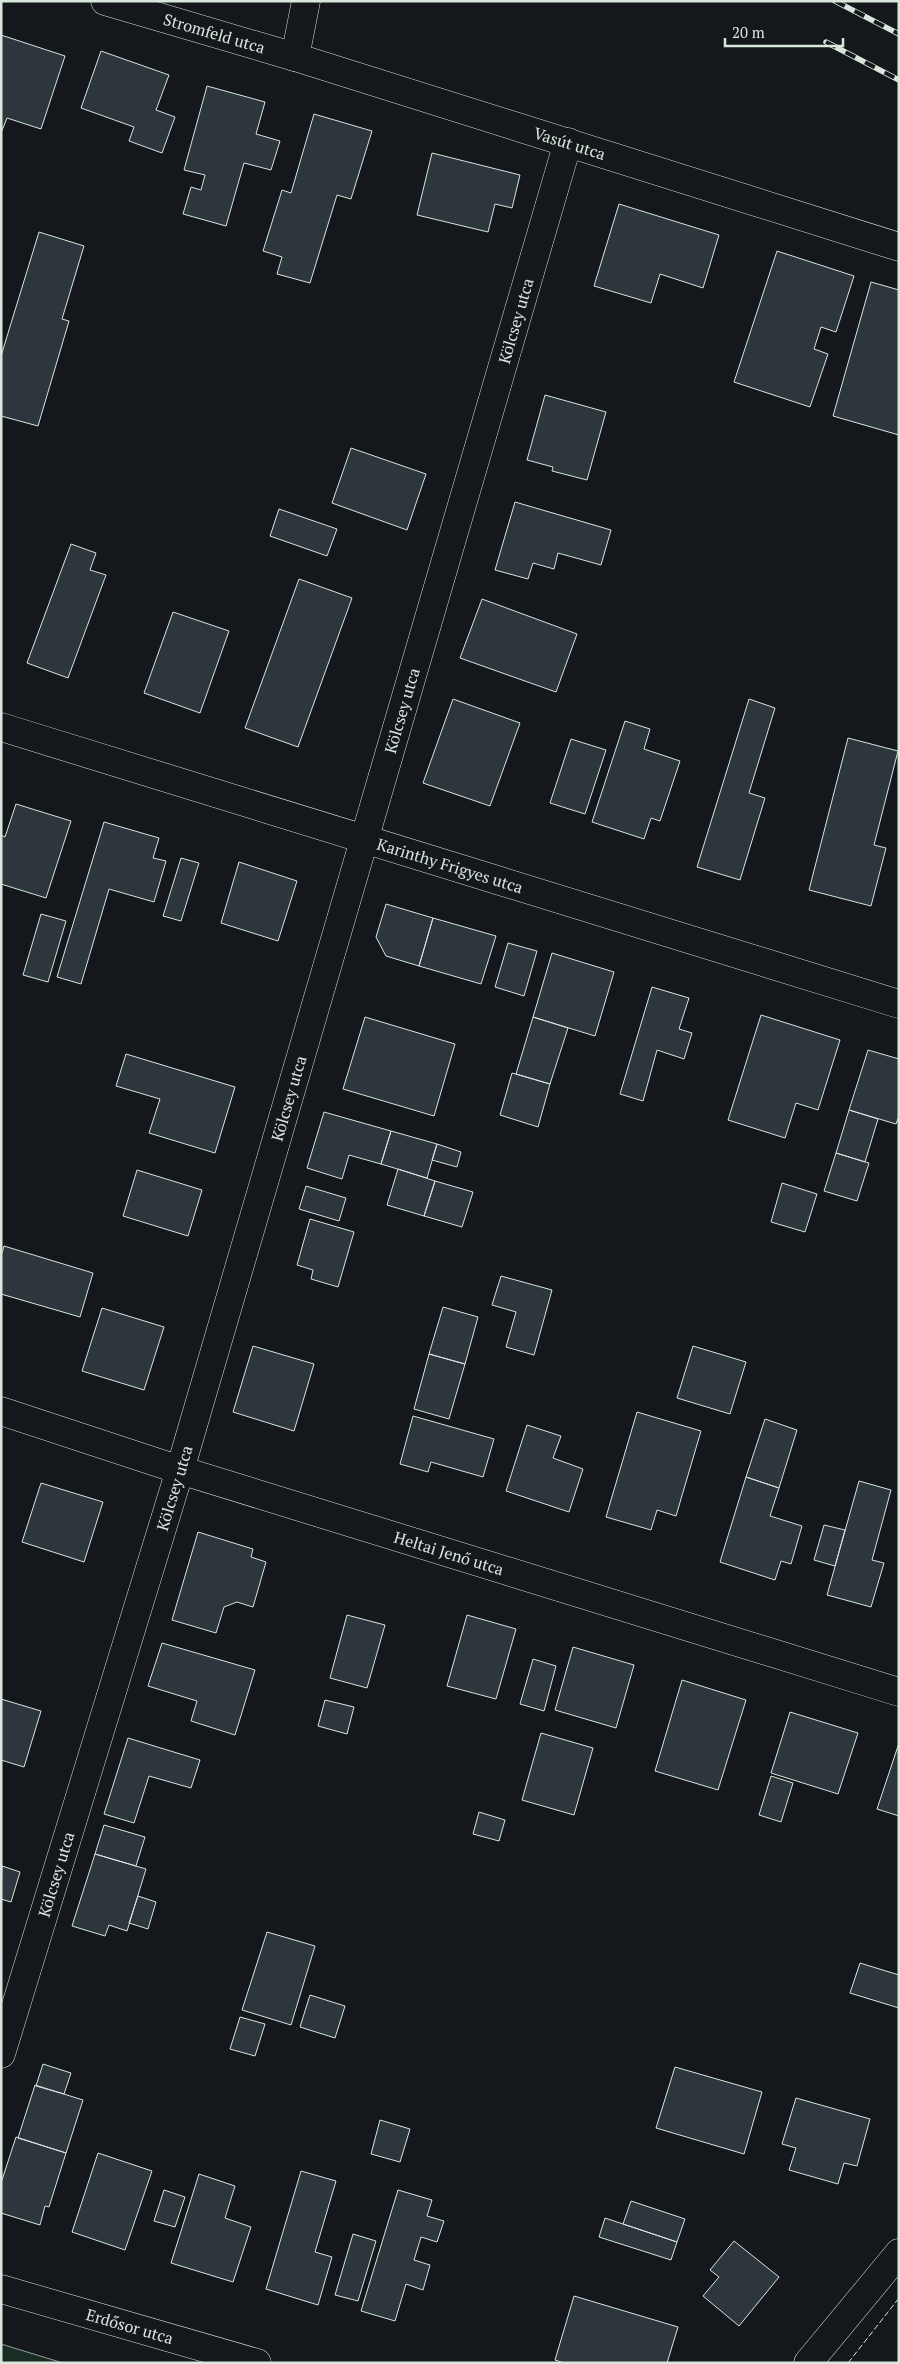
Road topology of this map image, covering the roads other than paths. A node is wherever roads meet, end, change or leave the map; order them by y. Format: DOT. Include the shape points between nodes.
graph roads {
  1 [pos="105,1"];
  2 [pos="306,1"];
  3 [pos="295,57"];
  4 [pos="568,142"];
  5 [pos="899,247"];
  6 [pos="1,728"];
  7 [pos="365,839"];
  8 [pos="899,1004"];
  9 [pos="1,1411"];
  10 [pos="180,1470"];
  11 [pos="899,1692"];
  12 [pos="1,2054"];
  13 [pos="899,2253"];
  14 [pos="1,2289"];
  15 [pos="257,2363"];
  16 [pos="808,2363"];
  1 -- 3 [label="street, Stromfeld utca"];
  2 -- 3 [label="street"];
  3 -- 4 [label="street, Vasút utca"];
  4 -- 5 [label="street, Vasút utca"];
  4 -- 7 [label="street, Kölcsey utca"];
  6 -- 7 [label="street, Karinthy Frigyes utca"];
  7 -- 8 [label="street, Karinthy Frigyes utca"];
  7 -- 10 [label="street, Kölcsey utca"];
  9 -- 10 [label="street, Heltai Jenő utca"];
  10 -- 11 [label="street, Heltai Jenő utca"];
  10 -- 12 [label="street, Kölcsey utca"];
  13 -- 16 [label="street"];
  14 -- 15 [label="street, Erdősor utca"];
}
